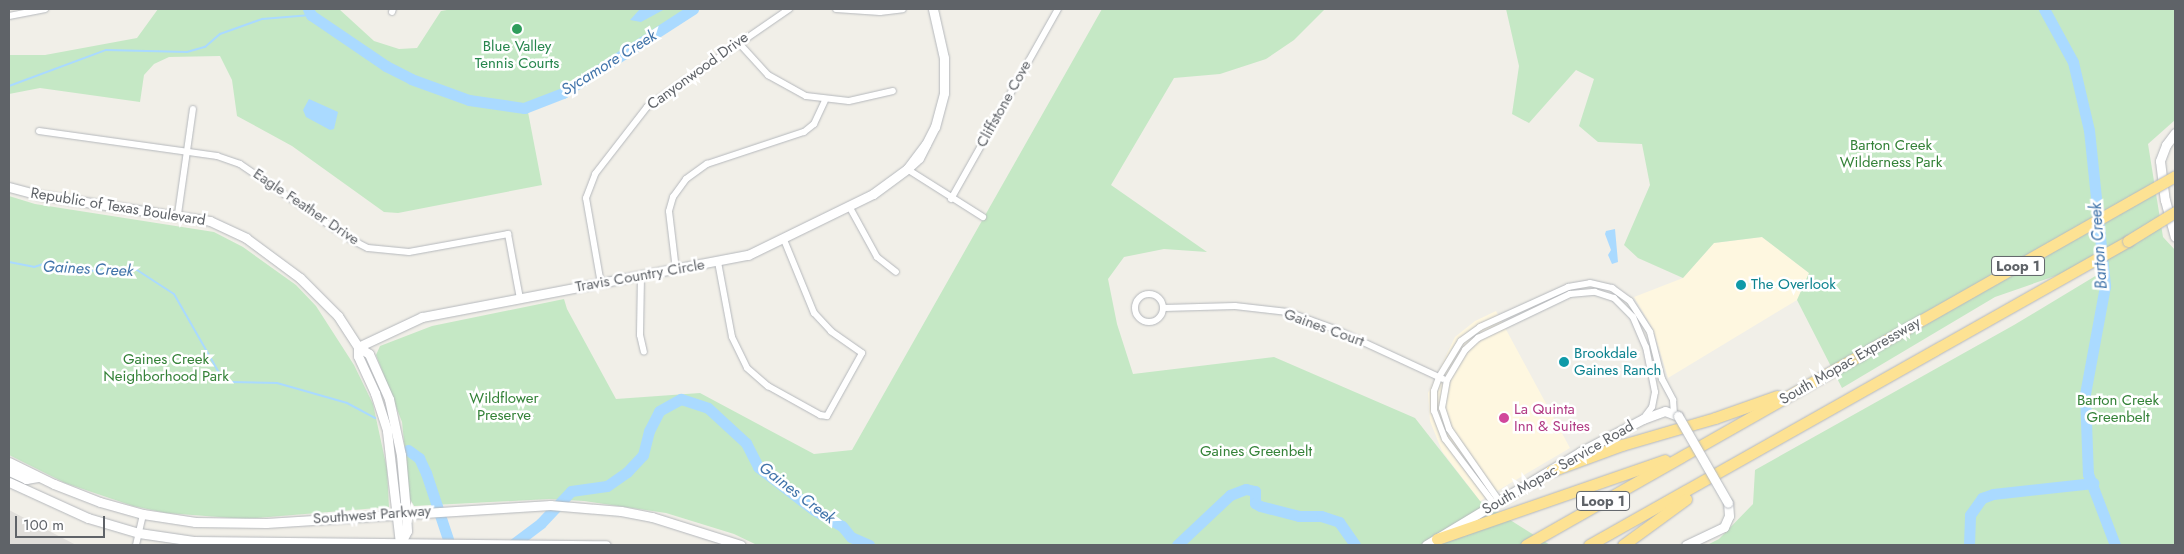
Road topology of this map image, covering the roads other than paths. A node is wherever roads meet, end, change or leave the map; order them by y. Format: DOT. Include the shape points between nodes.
graph roads {
  1 [pos="45,9"];
  2 [pos="789,9"];
  3 [pos="836,9"];
  4 [pos="903,9"];
  5 [pos="933,9"];
  6 [pos="1058,9"];
  7 [pos="9,16"];
  8 [pos="738,42"];
  9 [pos="893,91"];
  10 [pos="825,100"];
  11 [pos="193,109"];
  12 [pos="39,131"];
  13 [pos="2175,133"];
  14 [pos="187,152"];
  15 [pos="907,169"];
  16 [pos="2175,176"];
  17 [pos="9,187"];
  18 [pos="951,198"];
  19 [pos="850,206"];
  20 [pos="2175,212"];
  21 [pos="178,214"];
  22 [pos="983,217"];
  23 [pos="2175,238"];
  24 [pos="784,240"];
  25 [pos="718,262"];
  26 [pos="676,270"];
  27 [pos="896,272"];
  28 [pos="642,276"];
  29 [pos="600,284"];
  30 [pos="1569,290"];
  31 [pos="520,298"];
  32 [pos="1164,308"];
  33 [pos="358,346"];
  34 [pos="644,352"];
  35 [pos="1657,358"];
  36 [pos="1648,360"];
  37 [pos="1440,377"];
  38 [pos="1447,380"];
  39 [pos="1805,386"];
  40 [pos="1676,415"];
  41 [pos="1643,419"];
  42 [pos="1681,457"];
  43 [pos="9,462"];
  44 [pos="1471,465"];
  45 [pos="9,471"];
  46 [pos="1551,471"];
  47 [pos="38,477"];
  48 [pos="1707,479"];
  49 [pos="9,482"];
  50 [pos="1498,503"];
  51 [pos="406,512"];
  52 [pos="395,513"];
  53 [pos="143,514"];
  54 [pos="139,533"];
  55 [pos="1437,539"];
  56 [pos="400,544"];
  57 [pos="539,544"];
  58 [pos="136,545"];
  59 [pos="606,545"];
  60 [pos="741,545"];
  61 [pos="1426,545"];
  62 [pos="1526,545"];
  63 [pos="1589,545"];
  64 [pos="1623,545"];
  65 [pos="1686,545"];
  1 -- 7 [label="street"];
  2 -- 8 [label="street, Canyonwood Drive"];
  3 -- 4 [label="street" via="880,12"];
  5 -- 15 [label="main road, Travis Country Circle" via="942,44 945,80 939,116 926,144"];
  6 -- 18 [label="street, Cliffstone Cove"];
  8 -- 10 [label="street" via="759,68 777,82 806,96"];
  8 -- 29 [label="street, Canyonwood Drive" via="647,107 591,180 586,206"];
  9 -- 10 [label="street" via="858,100"];
  10 -- 26 [label="street" via="814,124 804,132 707,164 686,179 669,211"];
  11 -- 14 [label="street"];
  12 -- 14 [label="street, Eagle Feather Drive"];
  13 -- 23 [label="main road" via="2160,161 2165,200"];
  14 -- 21 [label="street"];
  14 -- 31 [label="street, Eagle Feather Drive" via="240,164 348,238 368,248 409,252 508,234"];
  15 -- 18 [label="street"];
  15 -- 19 [label="main road, Travis Country Circle" via="884,188"];
  16 -- 39 [label="highway, South Mopac Expressway / Loop 1, bridge"];
  17 -- 21 [label="main road, Republic of Texas Boulevard" via="39,195"];
  18 -- 22 [label="street"];
  19 -- 24 [label="main road, Travis Country Circle"];
  19 -- 27 [label="street" via="877,257"];
  20 -- 48 [label="highway, South Mopac Expressway / Loop 1, bridge"];
  21 -- 33 [label="main road, Republic of Texas Boulevard" via="224,226 288,268 338,316"];
  24 -- 25 [label="main road, Travis Country Circle" via="748,255"];
  24 -- 25 [label="street" via="814,313 831,331 862,352 827,416 820,416 768,386 747,368 732,337"];
  25 -- 26 [label="main road, Travis Country Circle"];
  26 -- 28 [label="main road, Travis Country Circle"];
  28 -- 29 [label="main road, Travis Country Circle"];
  28 -- 34 [label="street" via="640,335"];
  29 -- 31 [label="main road, Travis Country Circle"];
  30 -- 35 [label="street" via="1602,284 1623,294 1650,332"];
  30 -- 36 [label="street" via="1595,292 1622,305 1639,328"];
  30 -- 37 [label="street" via="1466,336"];
  30 -- 38 [label="street" via="1478,338 1465,350"];
  31 -- 33 [label="main road, Travis Country Circle" via="422,317"];
  32 -- 32 [label="street" via="1160,299 1148,294 1139,298 1135,307 1140,320 1150,323 1158,320"];
  32 -- 37 [label="street, Gaines Court" via="1235,306 1288,312 1335,329"];
  33 -- 51 [label="main road, Republic of Texas Boulevard" via="369,354 389,399 401,455"];
  33 -- 52 [label="main road, Republic of Texas Boulevard" via="358,356 375,393 387,431"];
  35 -- 36 [label="street"];
  35 -- 40 [label="street"];
  36 -- 41 [label="street" via="1655,392 1652,407"];
  37 -- 38 [label="street, Gaines Court"];
  37 -- 44 [label="street" via="1433,402 1436,422 1445,439"];
  38 -- 44 [label="street" via="1442,399 1444,418"];
  39 -- 42 [label="highway, South Mopac Expressway / Loop 1"];
  39 -- 46 [label="highway" via="1716,418 1614,447"];
  40 -- 41 [label="main road, South Mopac Service Road" via="1666,411"];
  40 -- 65 [label="main road, bridge" via="1728,503 1730,516 1724,527"];
  41 -- 46 [label="main road, South Mopac Service Road"];
  42 -- 55 [label="highway"];
  42 -- 62 [label="highway, South Mopac Expressway / Loop 1"];
  43 -- 47 [label="main road, Southwest Parkway"];
  44 -- 50 [label="street"];
  45 -- 47 [label="main road" via="26,479"];
  46 -- 50 [label="main road, South Mopac Service Road"];
  47 -- 53 [label="main road, Southwest Parkway"];
  48 -- 63 [label="highway, South Mopac Expressway / Loop 1"];
  48 -- 64 [label="highway"];
  49 -- 54 [label="main road, Southwest Parkway" via="70,511"];
  50 -- 55 [label="main road, South Mopac Service Road"];
  51 -- 52 [label="main road, Southwest Parkway"];
  51 -- 56 [label="main road, Republic of Texas Boulevard" via="407,531"];
  51 -- 60 [label="main road, Southwest Parkway" via="550,505 580,507 652,517"];
  52 -- 53 [label="main road, Southwest Parkway" via="228,524"];
  52 -- 56 [label="main road, Republic of Texas Boulevard"];
  53 -- 54 [label="street"];
  54 -- 56 [label="main road, Southwest Parkway" via="220,543"];
  54 -- 58 [label="street"];
  55 -- 61 [label="main road, South Mopac Service Road"];
  56 -- 57 [label="main road, Southwest Parkway"];
  57 -- 59 [label="main road, Southwest Parkway"];
}
